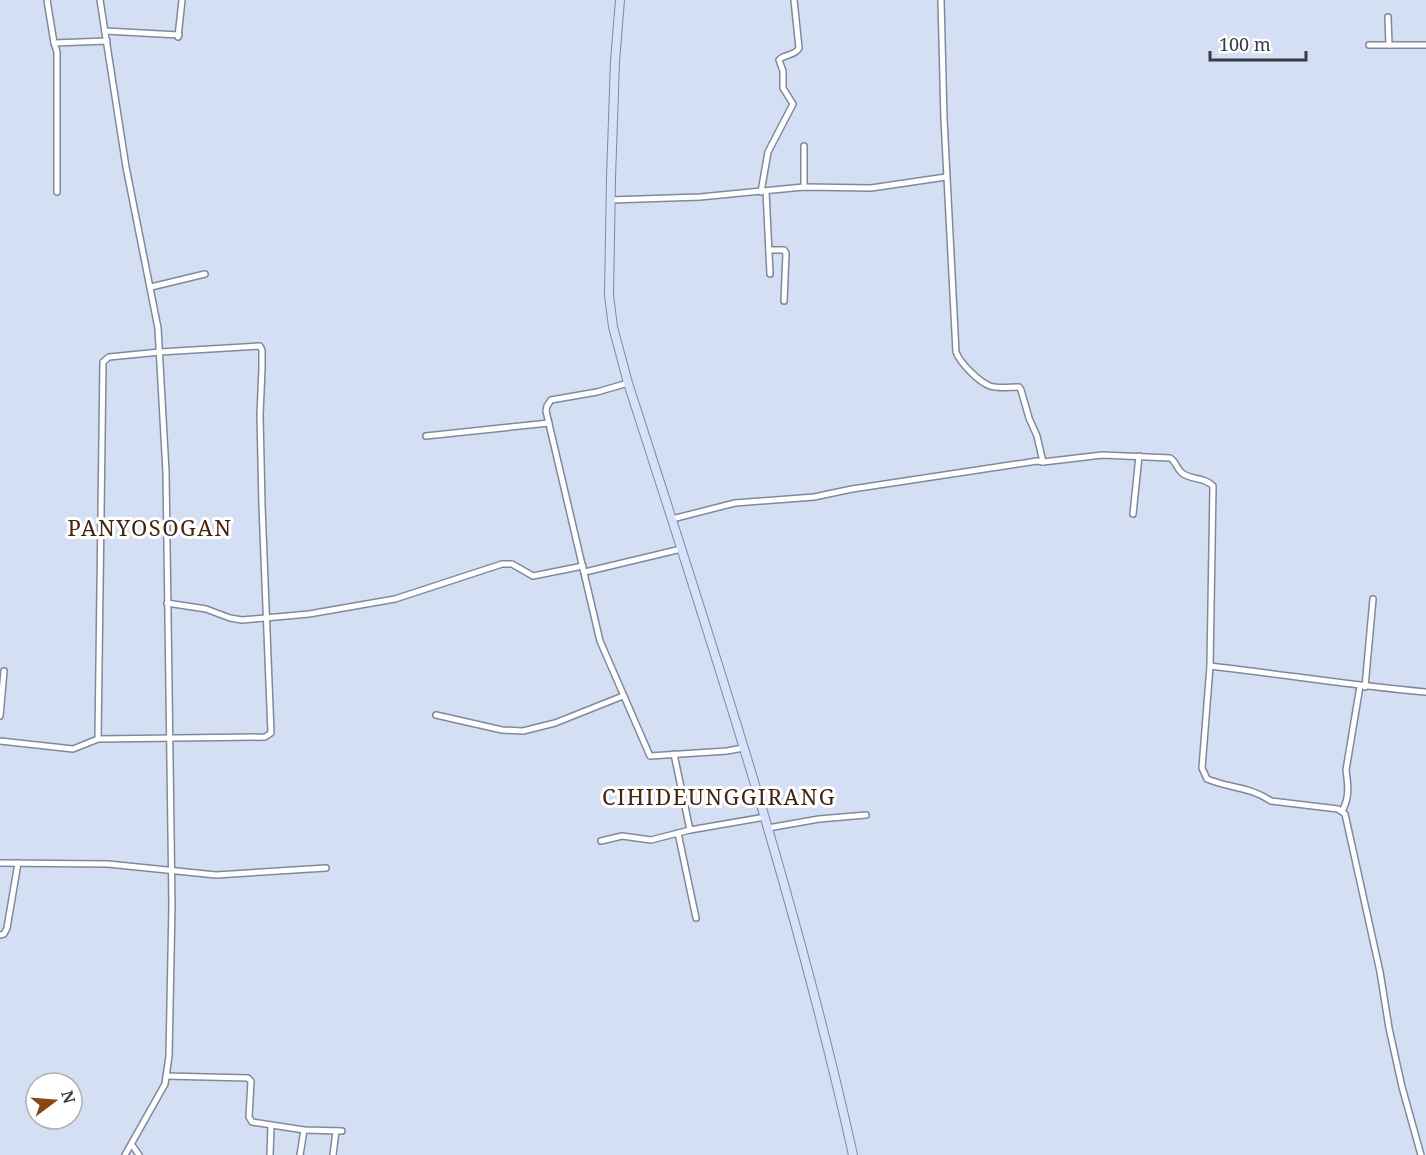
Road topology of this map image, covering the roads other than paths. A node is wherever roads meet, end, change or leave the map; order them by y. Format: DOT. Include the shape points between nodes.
graph roads {
  1 [pos="47,0"];
  2 [pos="100,0"];
  3 [pos="182,0"];
  4 [pos="620,0"];
  5 [pos="794,0"];
  6 [pos="941,0"];
  7 [pos="1388,17"];
  8 [pos="105,31"];
  9 [pos="107,41"];
  10 [pos="54,43"];
  11 [pos="1369,45"];
  12 [pos="1389,45"];
  13 [pos="1426,45"];
  14 [pos="804,146"];
  15 [pos="946,177"];
  16 [pos="804,187"];
  17 [pos="763,191"];
  18 [pos="57,192"];
  19 [pos="610,200"];
  20 [pos="769,250"];
  21 [pos="770,273"];
  22 [pos="205,274"];
  23 [pos="151,286"];
  24 [pos="784,301"];
  25 [pos="160,352"];
  26 [pos="628,383"];
  27 [pos="549,423"];
  28 [pos="426,436"];
  29 [pos="1139,456"];
  30 [pos="1043,462"];
  31 [pos="1133,514"];
  32 [pos="672,519"];
  33 [pos="681,549"];
  34 [pos="584,569"];
  35 [pos="1373,599"];
  36 [pos="167,603"];
  37 [pos="265,618"];
  38 [pos="1210,666"];
  39 [pos="4,671"];
  40 [pos="1362,687"];
  41 [pos="1426,692"];
  42 [pos="623,696"];
  43 [pos="436,715"];
  44 [pos="0,716"];
  45 [pos="98,739"];
  46 [pos="170,740"];
  47 [pos="0,741"];
  48 [pos="743,748"];
  49 [pos="675,754"];
  50 [pos="1342,811"];
  51 [pos="866,815"];
  52 [pos="765,817"];
  53 [pos="768,828"];
  54 [pos="690,830"];
  55 [pos="678,833"];
  56 [pos="601,842"];
  57 [pos="0,863"];
  58 [pos="18,863"];
  59 [pos="326,868"];
  60 [pos="171,870"];
  61 [pos="696,918"];
  62 [pos="0,935"];
  63 [pos="166,1076"];
  64 [pos="271,1126"];
  65 [pos="304,1130"];
  66 [pos="132,1145"];
  67 [pos="125,1155"];
  68 [pos="139,1155"];
  69 [pos="270,1155"];
  70 [pos="300,1155"];
  71 [pos="333,1155"];
  72 [pos="853,1155"];
  73 [pos="1421,1155"];
  1 -- 10 [label="street"];
  2 -- 8 [label="street"];
  3 -- 8 [label="street" via="179,36"];
  4 -- 19 [label="main road"];
  5 -- 17 [label="street" via="799,48 779,60 783,88 793,104 768,152"];
  6 -- 15 [label="street"];
  7 -- 12 [label="street"];
  8 -- 9 [label="street"];
  9 -- 10 [label="street"];
  9 -- 23 [label="street" via="126,167"];
  10 -- 18 [label="street"];
  11 -- 12 [label="street"];
  12 -- 13 [label="street"];
  14 -- 16 [label="street"];
  15 -- 16 [label="street" via="871,188"];
  15 -- 30 [label="street" via="956,352 963,365 985,383 1019,387"];
  16 -- 17 [label="street"];
  17 -- 19 [label="street"];
  17 -- 20 [label="street"];
  19 -- 26 [label="main road" via="610,313"];
  20 -- 21 [label="street"];
  20 -- 24 [label="street" via="786,253"];
  22 -- 23 [label="street"];
  23 -- 25 [label="street"];
  25 -- 36 [label="street"];
  25 -- 37 [label="street" via="250,345 261,348"];
  25 -- 45 [label="street" via="109,357 102,364"];
  26 -- 27 [label="street" via="551,400 546,406"];
  26 -- 32 [label="main road"];
  27 -- 28 [label="street"];
  27 -- 34 [label="street"];
  29 -- 30 [label="street" via="1101,455"];
  29 -- 31 [label="street"];
  29 -- 38 [label="street" via="1173,459 1183,474 1213,486"];
  30 -- 32 [label="street" via="814,497 735,503"];
  32 -- 33 [label="main road"];
  33 -- 34 [label="street"];
  33 -- 48 [label="main road"];
  34 -- 37 [label="street" via="537,576 512,564 502,564 395,599"];
  34 -- 42 [label="street" via="600,641"];
  35 -- 40 [label="street"];
  36 -- 37 [label="street" via="242,620"];
  36 -- 46 [label="street"];
  37 -- 46 [label="street" via="271,733 265,737"];
  38 -- 40 [label="street"];
  38 -- 50 [label="street" via="1202,758 1207,778 1243,787 1271,801"];
  39 -- 44 [label="street"];
  40 -- 41 [label="street"];
  40 -- 50 [label="street"];
  42 -- 43 [label="street" via="555,723 523,731"];
  42 -- 49 [label="street" via="650,756"];
  45 -- 46 [label="street"];
  45 -- 47 [label="street" via="73,749"];
  46 -- 60 [label="street"];
  48 -- 49 [label="street"];
  48 -- 52 [label="main road"];
  49 -- 54 [label="street"];
  50 -- 73 [label="street" via="1352,838 1389,1028"];
  51 -- 53 [label="street"];
  52 -- 53 [label="main road"];
  52 -- 54 [label="street"];
  53 -- 72 [label="main road"];
  54 -- 55 [label="street"];
  55 -- 56 [label="street" via="644,841 622,836"];
  55 -- 61 [label="street"];
  57 -- 58 [label="street"];
  58 -- 60 [label="street" via="108,864"];
  58 -- 62 [label="street" via="7,928"];
  59 -- 60 [label="street" via="216,875"];
  60 -- 63 [label="street"];
  63 -- 64 [label="street" via="248,1078 250,1120"];
  63 -- 66 [label="street"];
  64 -- 65 [label="street"];
  64 -- 69 [label="street"];
  65 -- 70 [label="street"];
  65 -- 71 [label="street" via="339,1131"];
  66 -- 67 [label="street"];
  66 -- 68 [label="street"];
}
